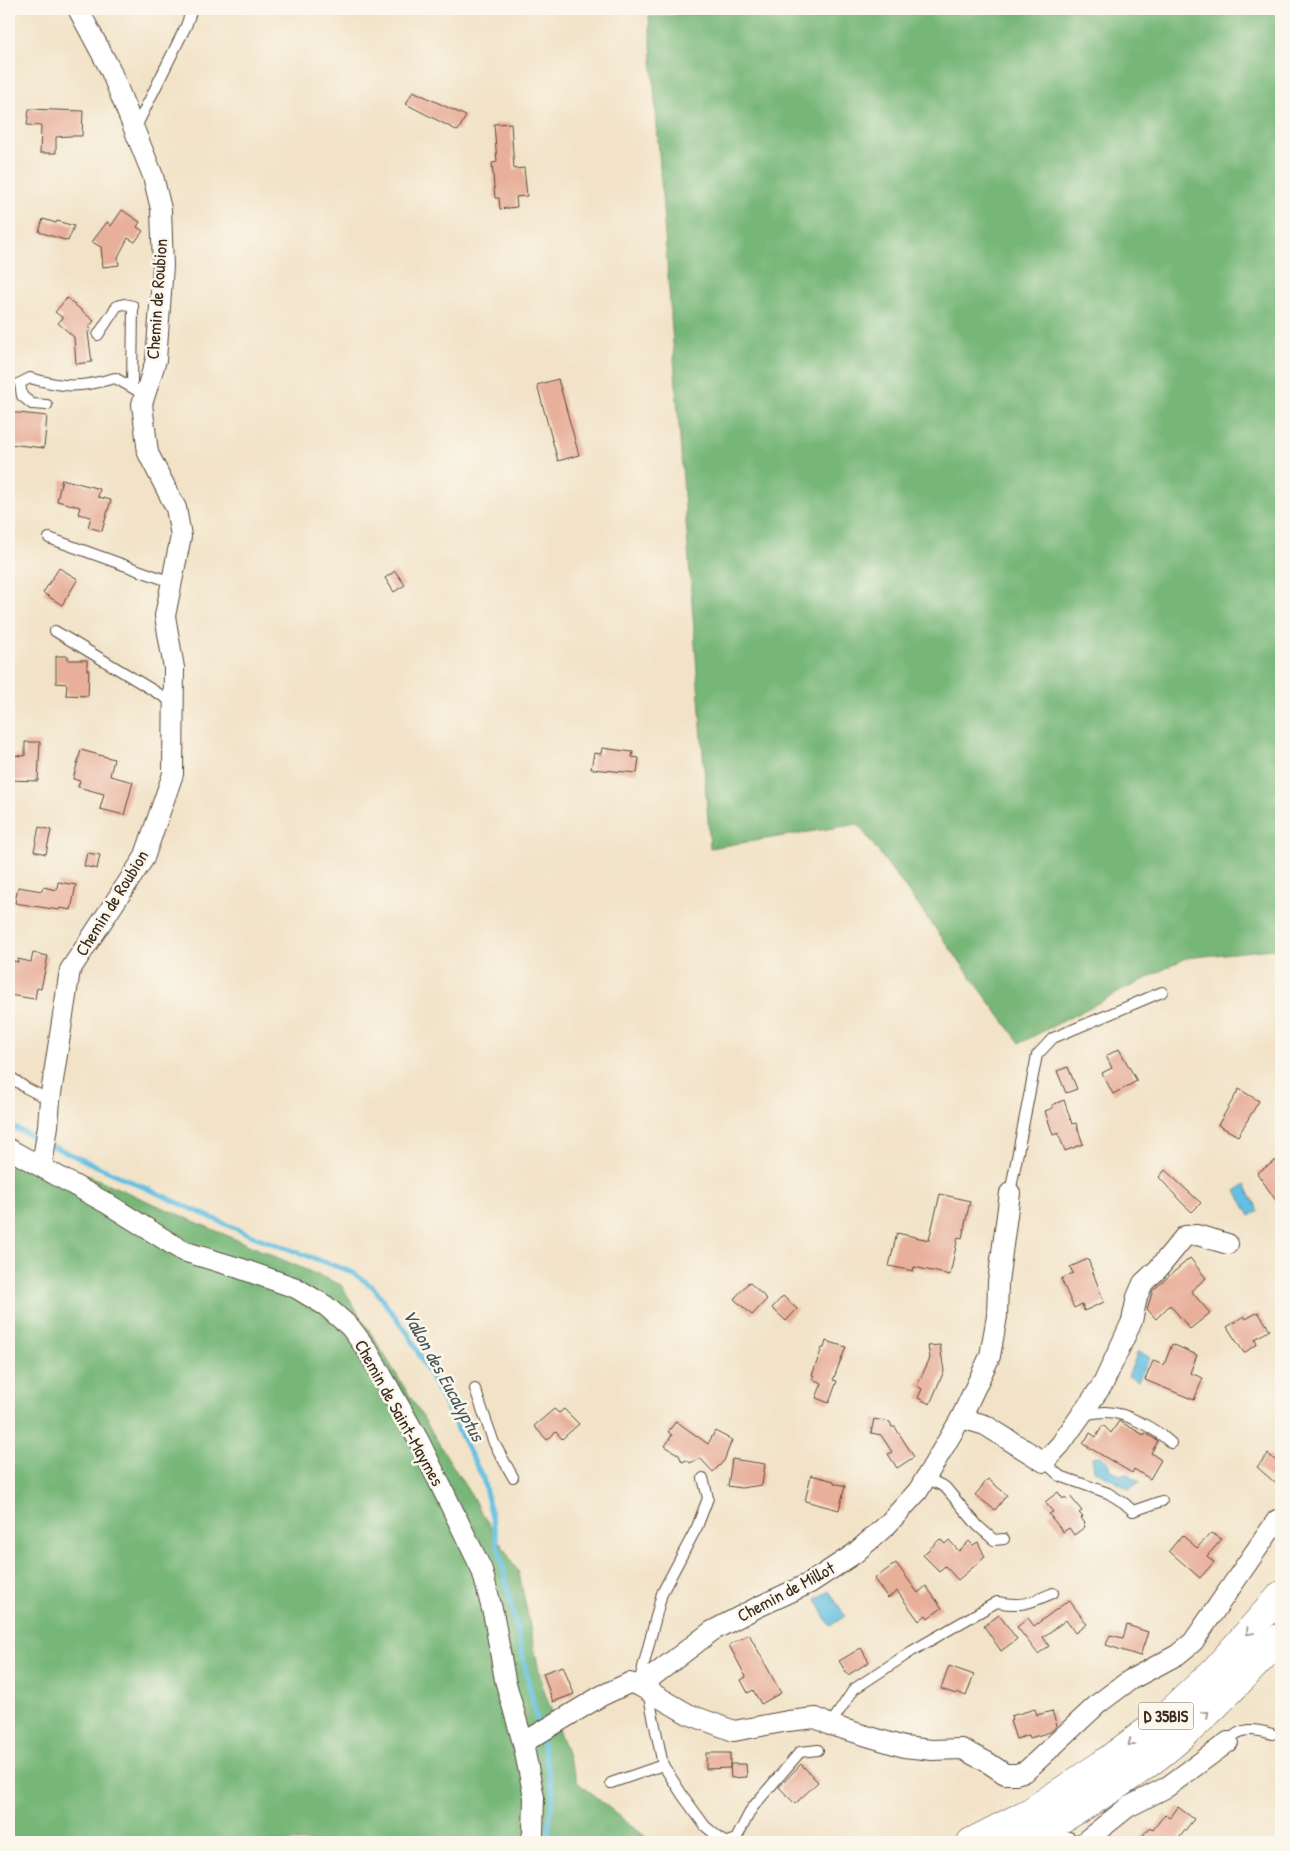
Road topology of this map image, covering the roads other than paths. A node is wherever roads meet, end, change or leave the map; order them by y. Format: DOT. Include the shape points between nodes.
graph roads {
  1 [pos="78,9"];
  2 [pos="192,9"];
  3 [pos="133,129"];
  4 [pos="98,335"];
  5 [pos="138,391"];
  6 [pos="47,405"];
  7 [pos="49,538"];
  8 [pos="172,582"];
  9 [pos="56,631"];
  10 [pos="174,703"];
  11 [pos="1162,992"];
  12 [pos="9,1076"];
  13 [pos="50,1100"];
  14 [pos="9,1149"];
  15 [pos="43,1158"];
  16 [pos="1010,1193"];
  17 [pos="1228,1244"];
  18 [pos="475,1389"];
  19 [pos="1081,1416"];
  20 [pos="961,1418"];
  21 [pos="1171,1444"];
  22 [pos="1044,1462"];
  23 [pos="512,1477"];
  24 [pos="702,1478"];
  25 [pos="926,1478"];
  26 [pos="1162,1502"];
  27 [pos="1277,1520"];
  28 [pos="1004,1539"];
  29 [pos="1052,1593"];
  30 [pos="1281,1595"];
  31 [pos="1281,1637"];
  32 [pos="643,1688"];
  33 [pos="830,1725"];
  34 [pos="1272,1734"];
  35 [pos="528,1739"];
  36 [pos="1228,1742"];
  37 [pos="818,1750"];
  38 [pos="663,1765"];
  39 [pos="611,1783"];
  40 [pos="1089,1803"];
  41 [pos="1029,1837"];
  42 [pos="1092,1840"];
  43 [pos="530,1842"];
  44 [pos="726,1842"];
  45 [pos="971,1842"];
  46 [pos="1068,1842"];
  1 -- 3 [label="street, Chemin de Roubion" via="110,69"];
  2 -- 3 [label="lane"];
  3 -- 5 [label="street, Chemin de Roubion" via="153,176 161,209 163,266 156,360"];
  4 -- 5 [label="lane" via="117,306 133,306"];
  5 -- 6 [label="lane" via="115,378 76,387 30,378 20,383 22,396 32,404"];
  5 -- 8 [label="street, Chemin de Roubion" via="148,453 176,508 181,536"];
  7 -- 8 [label="lane"];
  8 -- 10 [label="street, Chemin de Roubion" via="165,616 174,668"];
  9 -- 10 [label="lane"];
  10 -- 13 [label="street, Chemin de Roubion" via="173,774 144,858 70,970"];
  11 -- 16 [label="lane" via="1053,1038 1037,1055"];
  12 -- 13 [label="lane"];
  13 -- 15 [label="street, Chemin de Roubion"];
  14 -- 15 [label="street, Chemin de Saint-Maymes"];
  15 -- 35 [label="street, Chemin de Saint-Maymes" via="183,1251 296,1288 326,1306 350,1327 368,1351 419,1440 482,1570 505,1680"];
  16 -- 20 [label="street, Chemin de Millot" via="990,1356"];
  17 -- 19 [label="street" via="1197,1235 1185,1236 1158,1270 1143,1283 1132,1321 1103,1384"];
  18 -- 23 [label="lane" via="494,1444"];
  19 -- 21 [label="lane" via="1106,1412 1132,1418"];
  19 -- 22 [label="street"];
  20 -- 22 [label="street" via="985,1425"];
  20 -- 25 [label="street, Chemin de Millot"];
  22 -- 26 [label="lane" via="1060,1476 1108,1493 1133,1511"];
  24 -- 32 [label="lane" via="708,1498 662,1593"];
  25 -- 28 [label="lane" via="945,1487 994,1540"];
  25 -- 32 [label="street, Chemin de Millot" via="918,1491 854,1554 810,1583 712,1631 653,1676"];
  27 -- 33 [label="street" via="1193,1642 1178,1655 1130,1680 1099,1703 1026,1770 1005,1774 962,1749 904,1747"];
  29 -- 33 [label="lane" via="1030,1603 1013,1606 996,1602 912,1651 854,1689"];
  30 -- 45 [label="main road, D 35BIS, one-way" via="1214,1671 1162,1720 1101,1766 1030,1812"];
  40 -- 31 [label="main road, D 35BIS, one-way" via="1178,1740 1234,1688"];
  32 -- 33 [label="street" via="688,1714 734,1731 816,1718"];
  32 -- 35 [label="street, Chemin de Millot" via="629,1683"];
  32 -- 38 [label="lane"];
  34 -- 36 [label="lane" via="1252,1728"];
  35 -- 43 [label="street, Chemin de Saint-Maymes" via="534,1797"];
  36 -- 42 [label="street" via="1167,1788 1128,1808"];
  37 -- 44 [label="lane" via="800,1752 752,1808 736,1839"];
  38 -- 39 [label="lane"];
  38 -- 44 [label="lane" via="705,1826"];
  40 -- 41 [label="main road, D 35BIS"];
  40 -- 42 [label="street"];
  41 -- 46 [label="street"];
}
